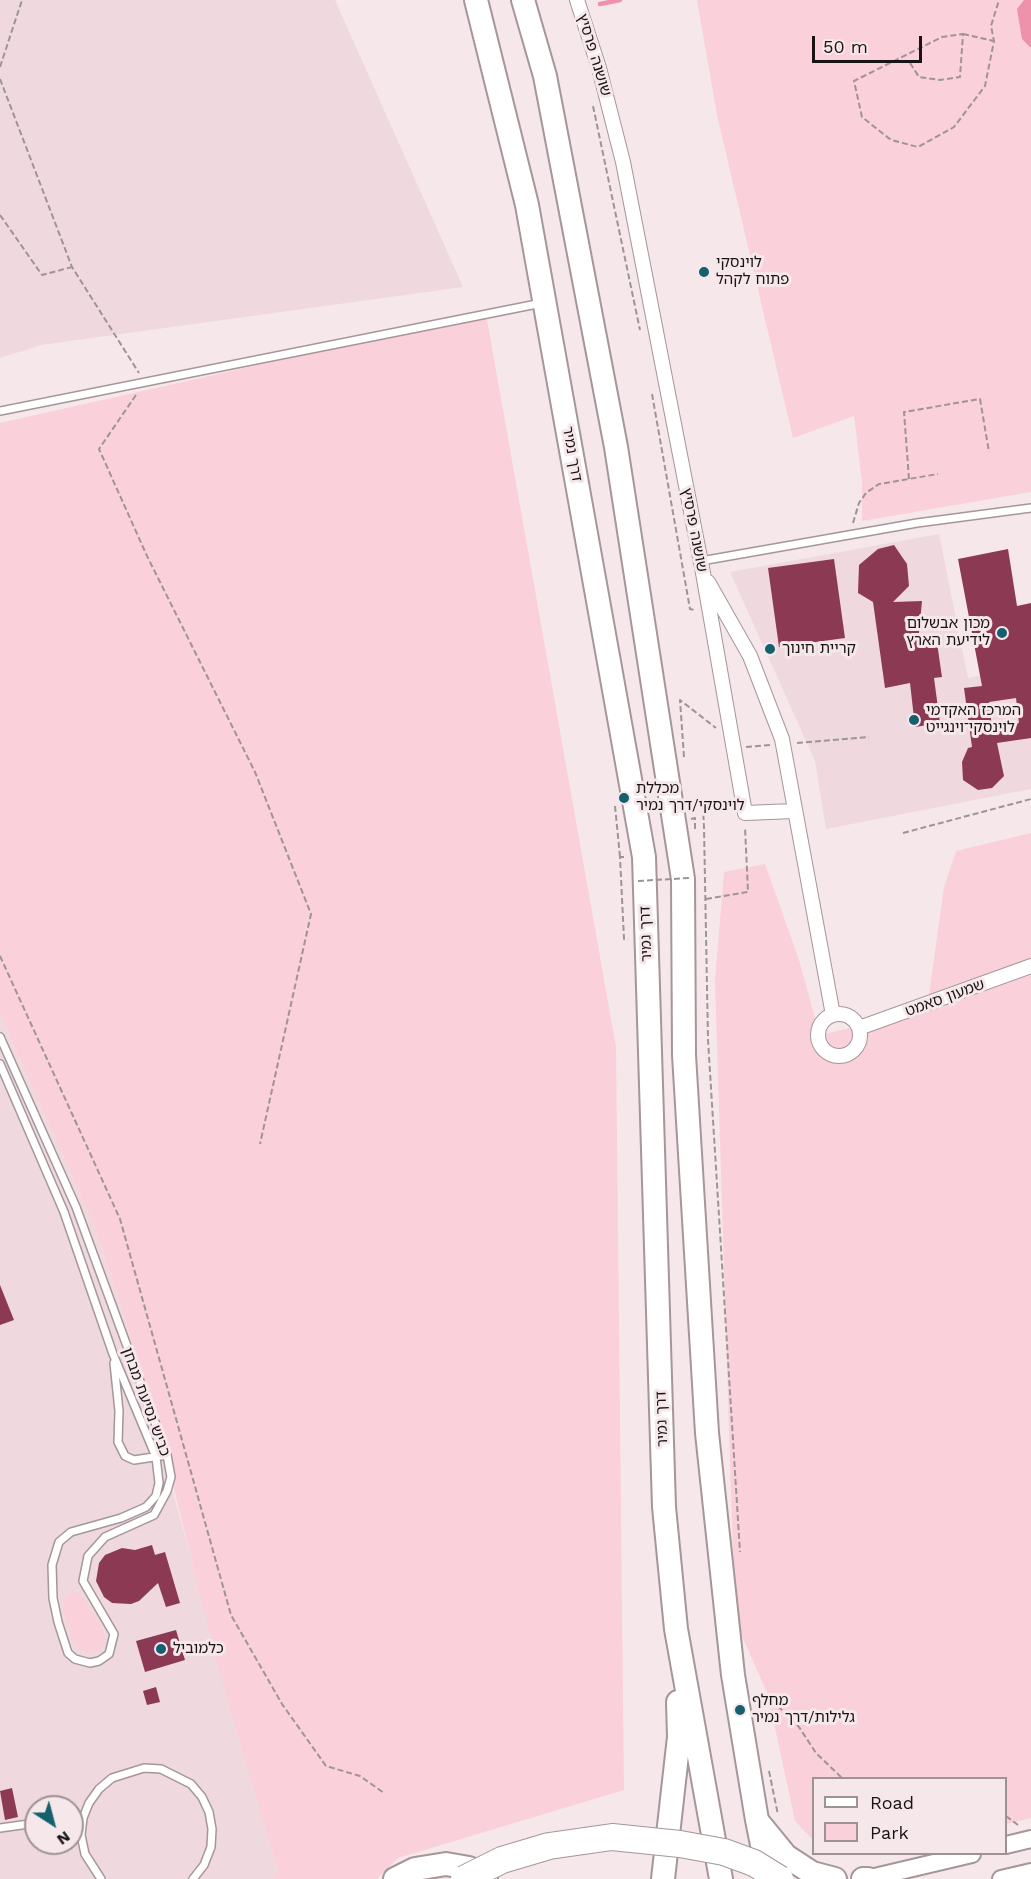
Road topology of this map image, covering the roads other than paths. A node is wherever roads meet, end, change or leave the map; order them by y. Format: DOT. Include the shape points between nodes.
graph roads {
  1 [pos="476,0"];
  2 [pos="523,0"];
  3 [pos="577,0"];
  4 [pos="544,302"];
  5 [pos="0,411"];
  6 [pos="1031,508"];
  7 [pos="702,567"];
  8 [pos="794,811"];
  9 [pos="1031,966"];
  10 [pos="833,1015"];
  11 [pos="859,1028"];
  12 [pos="0,1037"];
  13 [pos="0,1064"];
  14 [pos="113,1354"];
  15 [pos="166,1455"];
  16 [pos="156,1457"];
  17 [pos="676,1629"];
  18 [pos="84,1817"];
  19 [pos="756,1820"];
  20 [pos="24,1825"];
  21 [pos="0,1828"];
  22 [pos="1031,1839"];
  23 [pos="84,1843"];
  24 [pos="1007,1845"];
  25 [pos="968,1855"];
  26 [pos="1031,1872"];
  27 [pos="98,1878"];
  28 [pos="193,1879"];
  29 [pos="394,1879"];
  30 [pos="464,1879"];
  31 [pos="486,1879"];
  32 [pos="663,1879"];
  33 [pos="721,1879"];
  34 [pos="769,1879"];
  35 [pos="780,1879"];
  36 [pos="835,1879"];
  37 [pos="866,1879"];
  38 [pos="1001,1879"];
  1 -- 4 [label="highway, דרך נמיר" via="527,205"];
  2 -- 19 [label="highway" via="545,76 616,447 683,879 684,1055 707,1433 733,1675"];
  3 -- 7 [label="street, שושנה פרסיץ" via="623,162"];
  4 -- 5 [label="lane"];
  4 -- 17 [label="highway, דרך נמיר" via="644,857 664,1507"];
  6 -- 7 [label="lane" via="851,535"];
  7 -- 8 [label="street" via="750,656 783,744"];
  7 -- 8 [label="street, שושנה פרסיץ" via="745,813"];
  8 -- 10 [label="street"];
  9 -- 11 [label="street, שמעון סאמט"];
  10 -- 11 [label="street" via="850,1017"];
  10 -- 11 [label="street" via="824,1020 818,1031 820,1045 830,1055 850,1053 859,1042"];
  12 -- 15 [label="lane, כביש נסיעת מבחן" via="76,1208"];
  13 -- 14 [label="lane, כביש נסיעת מבחן" via="64,1212"];
  14 -- 16 [label="lane, כביש נסיעת מבחן"];
  14 -- 16 [label="lane" via="118,1442 125,1456 134,1460"];
  15 -- 16 [label="lane"];
  15 -- 16 [label="lane, כביש נסיעת מבחן" via="171,1477 154,1515 105,1537 88,1556 83,1581 110,1624 113,1643 109,1654 99,1661 83,1663 65,1647 53,1598 52,1565 59,1542 71,1532 146,1507 156,1496 159,1483"];
  17 -- 32 [label="highway" via="679,1737"];
  17 -- 33 [label="highway, דרך נמיר"];
  18 -- 28 [label="lane" via="99,1789 127,1771 161,1769 177,1775 202,1797 212,1829 211,1847"];
  19 -- 34 [label="highway"];
  19 -- 36 [label="highway" via="786,1856 812,1873"];
  20 -- 21 [label="lane"];
  22 -- 24 [label="street"];
  23 -- 27 [label="lane" via="85,1854"];
  25 -- 37 [label="street"];
  26 -- 38 [label="street"];
  29 -- 31 [label="highway" via="415,1869 452,1864 469,1868"];
  30 -- 35 [label="highway, bridge" via="501,1860 549,1846 612,1837 724,1852 754,1863"];
}
